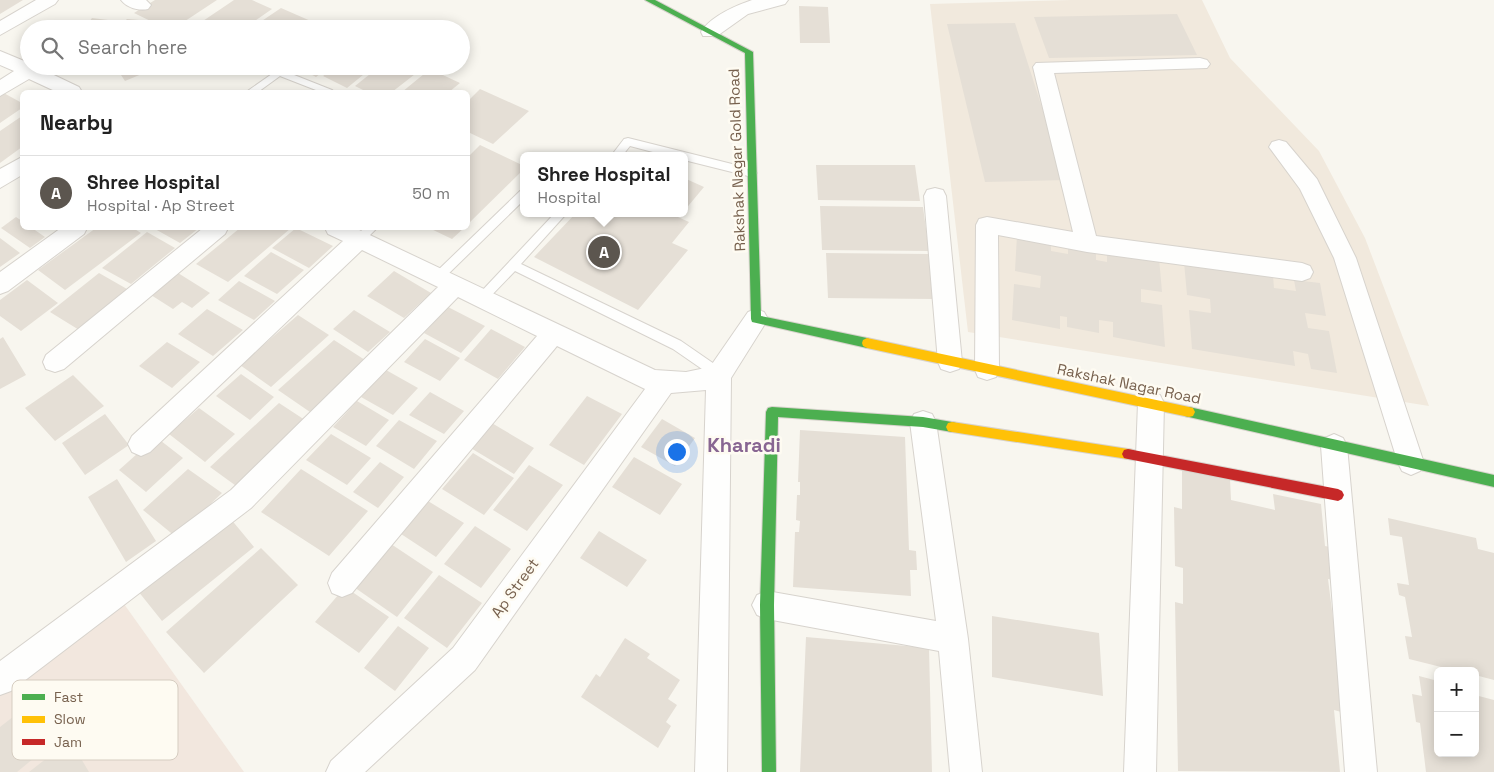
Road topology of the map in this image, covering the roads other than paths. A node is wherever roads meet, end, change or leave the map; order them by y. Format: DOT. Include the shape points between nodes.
graph roads {
  1 [pos="49,0"];
  2 [pos="649,0"];
  3 [pos="779,0"];
  4 [pos="0,29"];
  5 [pos="710,32"];
  6 [pos="0,57"];
  7 [pos="1200,64"];
  8 [pos="20,67"];
  9 [pos="22,75"];
  10 [pos="36,75"];
  11 [pos="275,75"];
  12 [pos="286,75"];
  13 [pos="0,89"];
  14 [pos="68,90"];
  15 [pos="255,90"];
  16 [pos="324,90"];
  17 [pos="1280,147"];
  18 [pos="619,152"];
  19 [pos="668,152"];
  20 [pos="688,157"];
  21 [pos="20,166"];
  22 [pos="752,173"];
  23 [pos="0,180"];
  24 [pos="934,196"];
  25 [pos="520,199"];
  26 [pos="558,217"];
  27 [pos="73,230"];
  28 [pos="215,230"];
  29 [pos="346,230"];
  30 [pos="365,234"];
  31 [pos="1087,243"];
  32 [pos="512,265"];
  33 [pos="1302,272"];
  34 [pos="447,281"];
  35 [pos="0,285"];
  36 [pos="482,298"];
  37 [pos="756,320"];
  38 [pos="554,332"];
  39 [pos="55,362"];
  40 [pos="950,362"];
  41 [pos="987,370"];
  42 [pos="719,374"];
  43 [pos="664,383"];
  44 [pos="1151,403"];
  45 [pos="923,422"];
  46 [pos="141,444"];
  47 [pos="1334,446"];
  48 [pos="1150,458"];
  49 [pos="1411,462"];
  50 [pos="1494,480"];
  51 [pos="1338,495"];
  52 [pos="342,583"];
  53 [pos="767,605"];
  54 [pos="953,639"];
  55 [pos="0,680"];
  56 [pos="342,772"];
  57 [pos="711,772"];
  58 [pos="769,772"];
  59 [pos="966,772"];
  60 [pos="1140,772"];
  61 [pos="1361,772"];
  1 -- 4 [label="street"];
  2 -- 5 [label="street, Rakshak Nagar Gold Road"];
  3 -- 5 [label="street" via="755,4 736,12"];
  5 -- 22 [label="street, Rakshak Nagar Gold Road" via="749,52"];
  6 -- 8 [label="street"];
  7 -- 31 [label="street" via="1043,67"];
  9 -- 13 [label="street"];
  10 -- 14 [label="street"];
  11 -- 15 [label="lane"];
  12 -- 16 [label="lane"];
  17 -- 49 [label="street" via="1309,185 1345,258"];
  18 -- 19 [label="lane" via="628,142"];
  20 -- 22 [label="lane"];
  21 -- 23 [label="street"];
  22 -- 37 [label="street, Rakshak Nagar Gold Road"];
  24 -- 40 [label="street"];
  25 -- 34 [label="lane"];
  26 -- 32 [label="lane"];
  27 -- 35 [label="street"];
  28 -- 39 [label="street"];
  29 -- 30 [label="street"];
  30 -- 34 [label="street"];
  30 -- 46 [label="street"];
  31 -- 33 [label="street"];
  31 -- 41 [label="street" via="987,225"];
  32 -- 36 [label="lane"];
  32 -- 42 [label="lane" via="677,345"];
  34 -- 36 [label="street"];
  34 -- 55 [label="street" via="241,499"];
  36 -- 38 [label="street"];
  37 -- 40 [label="street, Rakshak Nagar Road"];
  37 -- 42 [label="street"];
  38 -- 43 [label="street" via="651,380"];
  38 -- 52 [label="street"];
  40 -- 41 [label="street, Rakshak Nagar Road"];
  41 -- 44 [label="street, Rakshak Nagar Road"];
  42 -- 43 [label="street" via="701,380"];
  42 -- 57 [label="street"];
  43 -- 56 [label="street, Ap Street" via="464,659"];
  44 -- 47 [label="street, Rakshak Nagar Road"];
  44 -- 48 [label="street"];
  45 -- 48 [label="street"];
  45 -- 53 [label="street" via="772,412"];
  45 -- 54 [label="street"];
  47 -- 49 [label="street, Rakshak Nagar Road"];
  47 -- 51 [label="street"];
  48 -- 51 [label="street"];
  48 -- 60 [label="street"];
  49 -- 50 [label="street, Rakshak Nagar Road"];
  51 -- 61 [label="street"];
  53 -- 54 [label="street"];
  53 -- 58 [label="street"];
  54 -- 59 [label="street"];
}
